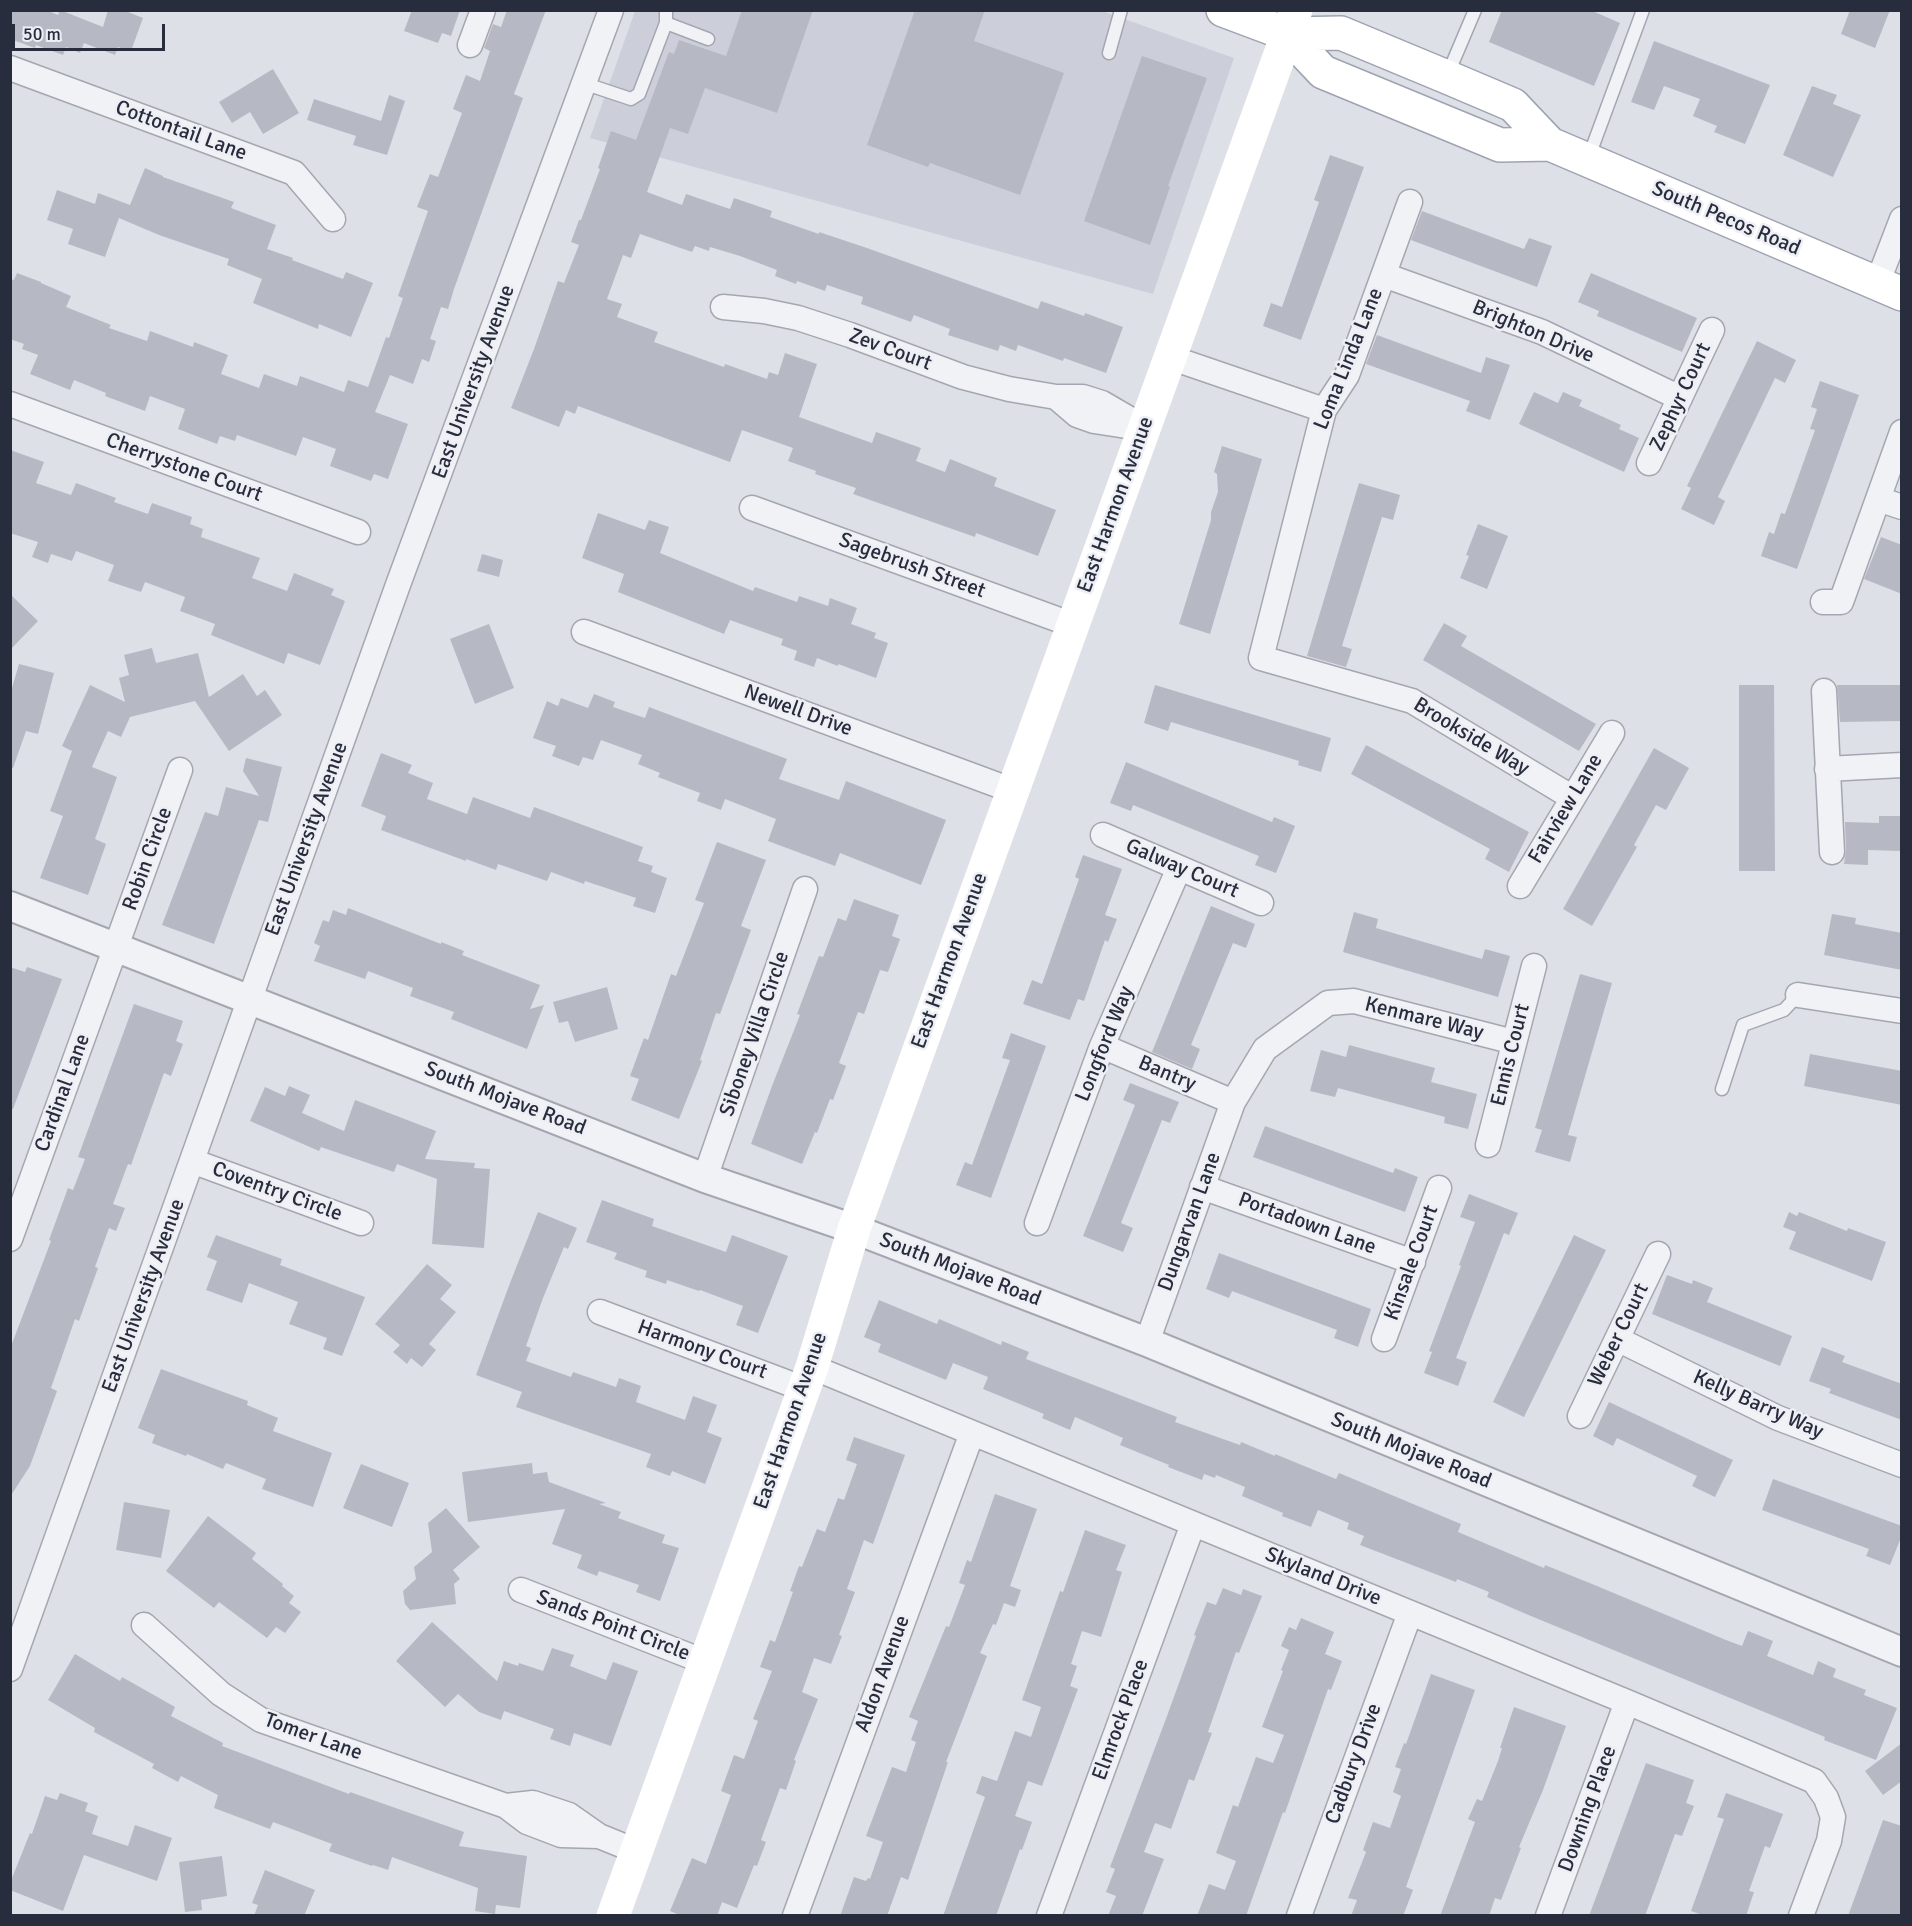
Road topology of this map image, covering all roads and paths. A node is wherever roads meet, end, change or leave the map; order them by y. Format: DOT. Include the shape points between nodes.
graph roads {
  1 [pos="483,10"];
  2 [pos="611,10"];
  3 [pos="1122,10"];
  4 [pos="1223,10"];
  5 [pos="1474,10"];
  6 [pos="1643,10"];
  7 [pos="666,17"];
  8 [pos="1292,22"];
  9 [pos="708,39"];
  10 [pos="470,45"];
  11 [pos="1109,53"];
  12 [pos="10,68"];
  13 [pos="1447,77"];
  14 [pos="586,84"];
  15 [pos="1550,144"];
  16 [pos="1588,160"];
  17 [pos="1410,202"];
  18 [pos="333,219"];
  19 [pos="1902,219"];
  20 [pos="1384,274"];
  21 [pos="1889,289"];
  22 [pos="723,307"];
  23 [pos="1712,330"];
  24 [pos="1169,357"];
  25 [pos="1680,398"];
  26 [pos="10,404"];
  27 [pos="1324,410"];
  28 [pos="1144,428"];
  29 [pos="1902,432"];
  30 [pos="1649,463"];
  31 [pos="1878,499"];
  32 [pos="1902,507"];
  33 [pos="752,508"];
  34 [pos="358,532"];
  35 [pos="1823,602"];
  36 [pos="1073,625"];
  37 [pos="584,632"];
  38 [pos="1261,658"];
  39 [pos="1824,691"];
  40 [pos="1612,733"];
  41 [pos="1902,765"];
  42 [pos="1827,769"];
  43 [pos="180,770"];
  44 [pos="1011,790"];
  45 [pos="1573,798"];
  46 [pos="1103,835"];
  47 [pos="1832,852"];
  48 [pos="1179,868"];
  49 [pos="1520,886"];
  50 [pos="805,890"];
  51 [pos="1261,903"];
  52 [pos="10,906"];
  53 [pos="116,948"];
  54 [pos="1534,966"];
  55 [pos="1798,995"];
  56 [pos="250,999"];
  57 [pos="1902,1011"];
  58 [pos="1514,1042"];
  59 [pos="1102,1046"];
  60 [pos="1722,1089"];
  61 [pos="1233,1102"];
  62 [pos="1488,1144"];
  63 [pos="192,1161"];
  64 [pos="705,1178"];
  65 [pos="1202,1187"];
  66 [pos="1439,1188"];
  67 [pos="361,1223"];
  68 [pos="1037,1223"];
  69 [pos="854,1229"];
  70 [pos="10,1239"];
  71 [pos="1658,1254"];
  72 [pos="1413,1262"];
  73 [pos="600,1312"];
  74 [pos="1384,1339"];
  75 [pos="1617,1339"];
  76 [pos="1146,1342"];
  77 [pos="808,1378"];
  78 [pos="1580,1416"];
  79 [pos="972,1433"];
  80 [pos="1902,1465"];
  81 [pos="1193,1524"];
  82 [pos="520,1590"];
  83 [pos="1410,1613"];
  84 [pos="144,1625"];
  85 [pos="1902,1652"];
  86 [pos="705,1662"];
  87 [pos="10,1669"];
  88 [pos="1627,1702"];
  89 [pos="636,1851"];
  90 [pos="613,1916"];
  91 [pos="795,1916"];
  92 [pos="1049,1916"];
  93 [pos="1299,1916"];
  94 [pos="1548,1916"];
  95 [pos="1801,1916"];
  1 -- 10 [label="street"];
  2 -- 14 [label="street, East University Avenue"];
  3 -- 11 [label="lane"];
  4 -- 8 [label="main road, South Pecos Road"];
  5 -- 13 [label="lane"];
  6 -- 16 [label="lane"];
  7 -- 9 [label="lane"];
  7 -- 14 [label="lane" via="639,94 631,99"];
  8 -- 13 [label="main road, South Pecos Road" via="1341,33"];
  8 -- 15 [label="main road, South Pecos Road" via="1323,72 1500,145"];
  8 -- 24 [label="main road, East Harmon Avenue"];
  12 -- 18 [label="street, Cottontail Lane" via="294,173"];
  13 -- 15 [label="main road, South Pecos Road" via="1513,105"];
  14 -- 56 [label="street, East University Avenue" via="399,582"];
  15 -- 16 [label="main road, South Pecos Road"];
  16 -- 21 [label="main road, South Pecos Road"];
  17 -- 20 [label="street, Loma Linda Lane"];
  19 -- 21 [label="street"];
  20 -- 25 [label="street, Brighton Drive" via="1542,332"];
  20 -- 27 [label="street, Loma Linda Lane" via="1347,375"];
  22 -- 28 [label="street, Zev Court" via="798,318 963,377 1056,397 1077,415 1094,421"];
  23 -- 25 [label="street, Zephyr Court"];
  24 -- 27 [label="street"];
  24 -- 28 [label="main road, East Harmon Avenue"];
  25 -- 30 [label="street, Zephyr Court"];
  26 -- 34 [label="street, Cherrystone Court"];
  27 -- 38 [label="street, Loma Linda Lane"];
  28 -- 36 [label="main road, East Harmon Avenue"];
  29 -- 31 [label="street"];
  31 -- 32 [label="street"];
  31 -- 35 [label="street" via="1841,602"];
  33 -- 36 [label="street, Sagebrush Street"];
  36 -- 44 [label="main road, East Harmon Avenue"];
  37 -- 44 [label="street, Newell Drive"];
  38 -- 45 [label="street, Brookside Way" via="1412,701"];
  39 -- 42 [label="street"];
  40 -- 45 [label="street, Fairview Lane"];
  41 -- 42 [label="street"];
  42 -- 47 [label="street"];
  43 -- 53 [label="street, Robin Circle"];
  44 -- 69 [label="main road, East Harmon Avenue"];
  45 -- 49 [label="street, Fairview Lane"];
  46 -- 48 [label="street, Galway Court"];
  48 -- 51 [label="street, Galway Court"];
  48 -- 59 [label="street, Longford Way"];
  50 -- 64 [label="street, Siboney Villa Circle"];
  52 -- 53 [label="street, South Mojave Road"];
  53 -- 56 [label="street, South Mojave Road"];
  53 -- 70 [label="street, Cardinal Lane"];
  54 -- 58 [label="street, Ennis Court"];
  55 -- 57 [label="street"];
  55 -- 60 [label="lane" via="1784,1010 1743,1025"];
  56 -- 63 [label="street, East University Avenue"];
  56 -- 64 [label="street, South Mojave Road"];
  58 -- 61 [label="street, Kenmare Way" via="1354,1001 1328,1003 1265,1049"];
  58 -- 62 [label="street, Ennis Court"];
  59 -- 61 [label="street, Bantry"];
  59 -- 68 [label="street, Longford Way"];
  61 -- 65 [label="street, Dungarvan Lane"];
  63 -- 67 [label="street, Coventry Circle"];
  63 -- 87 [label="street, East University Avenue"];
  64 -- 69 [label="street, South Mojave Road"];
  65 -- 72 [label="street, Portadown Lane"];
  65 -- 76 [label="street, Dungarvan Lane"];
  66 -- 72 [label="street, Kinsale Court"];
  69 -- 76 [label="street, South Mojave Road"];
  69 -- 77 [label="main road, East Harmon Avenue"];
  71 -- 75 [label="street, Weber Court"];
  72 -- 74 [label="street, Kinsale Court"];
  73 -- 77 [label="street, Harmony Court"];
  75 -- 78 [label="street, Weber Court"];
  75 -- 80 [label="street, Kelly Barry Way" via="1778,1418"];
  76 -- 85 [label="street, South Mojave Road"];
  77 -- 79 [label="street, Skyland Drive"];
  77 -- 86 [label="main road, East Harmon Avenue"];
  79 -- 81 [label="street, Skyland Drive"];
  79 -- 91 [label="street, Aldon Avenue"];
  81 -- 83 [label="street, Skyland Drive"];
  81 -- 92 [label="street, Elmrock Place"];
  82 -- 86 [label="street, Sands Point Circle"];
  83 -- 88 [label="street, Skyland Drive"];
  83 -- 93 [label="street, Cadbury Drive"];
  84 -- 89 [label="street, Tomer Lane" via="221,1694 261,1720 506,1806 526,1822 561,1835 599,1836"];
  86 -- 89 [label="main road, East Harmon Avenue"];
  88 -- 94 [label="street, Downing Place"];
  88 -- 95 [label="street, Skyland Drive" via="1814,1781 1827,1798 1833,1817 1829,1841"];
  89 -- 90 [label="main road, East Harmon Avenue"];
}
